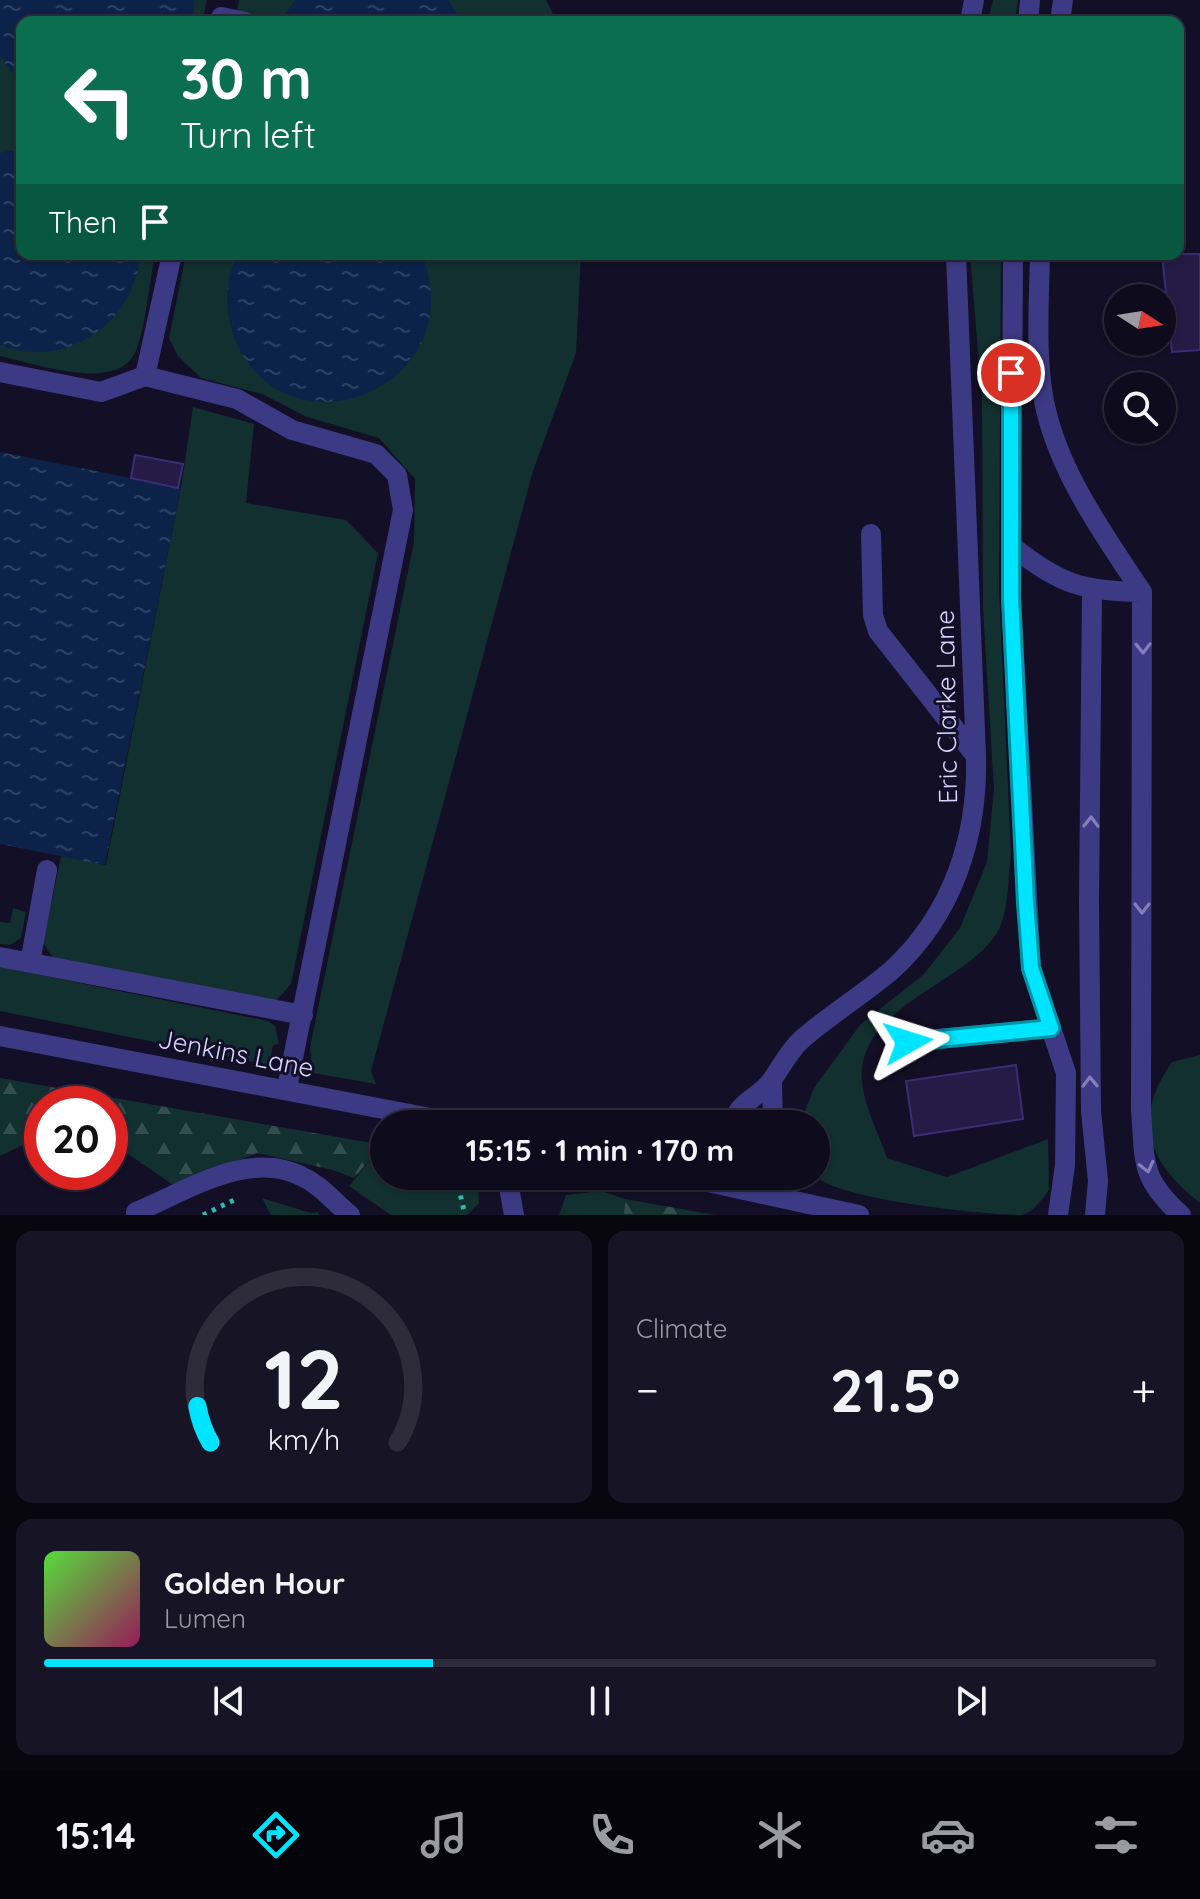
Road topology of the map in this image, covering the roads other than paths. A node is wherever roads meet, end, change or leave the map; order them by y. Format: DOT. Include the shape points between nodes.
graph roads {
  1 [pos="171,260"];
  2 [pos="956,260"];
  3 [pos="1013,260"];
  4 [pos="1040,260"];
  5 [pos="0,372"];
  6 [pos="145,376"];
  7 [pos="871,534"];
  8 [pos="1013,547"];
  9 [pos="1092,591"];
  10 [pos="1142,592"];
  11 [pos="976,756"];
  12 [pos="47,870"];
  13 [pos="0,957"];
  14 [pos="30,963"];
  15 [pos="303,1015"];
  16 [pos="1051,1028"];
  17 [pos="0,1036"];
  18 [pos="908,1042"];
  19 [pos="772,1081"];
  20 [pos="287,1088"];
  21 [pos="394,1110"];
  22 [pos="736,1110"];
  23 [pos="773,1110"];
  24 [pos="510,1190"];
  25 [pos="781,1190"];
  26 [pos="136,1212"];
  27 [pos="348,1214"];
  28 [pos="514,1215"];
  29 [pos="859,1215"];
  30 [pos="1058,1215"];
  31 [pos="1095,1215"];
  32 [pos="1181,1215"];
  1 -- 6 [label="street"];
  2 -- 11 [label="street, Eric Clarke Lane"];
  3 -- 8 [label="street"];
  4 -- 10 [label="street" via="1038,342 1042,391 1054,438 1099,528"];
  5 -- 6 [label="street" via="101,392"];
  6 -- 15 [label="street" via="237,399 292,430 376,454 397,475 403,510"];
  7 -- 11 [label="street" via="878,631"];
  8 -- 9 [label="street" via="1034,564"];
  8 -- 16 [label="street" via="1011,598 1031,968"];
  9 -- 10 [label="street"];
  31 -- 9 [label="street, one-way" via="1089,902"];
  10 -- 32 [label="street, one-way" via="1141,1110 1145,1167 1155,1192"];
  11 -- 19 [label="street, Eric Clarke Lane" via="973,822 945,905 922,940 799,1042"];
  12 -- 14 [label="street"];
  13 -- 14 [label="street"];
  14 -- 15 [label="street"];
  15 -- 20 [label="street"];
  16 -- 18 [label="street"];
  16 -- 30 [label="street" via="1066,1073 1065,1165"];
  17 -- 20 [label="street, Jenkins Lane"];
  19 -- 22 [label="street, Eric Clarke Lane"];
  19 -- 23 [label="street"];
  20 -- 21 [label="street, Jenkins Lane"];
  24 -- 28 [label="street"];
  25 -- 29 [label="street"];
  26 -- 27 [label="street" via="236,1170 267,1165 323,1188"];
}
